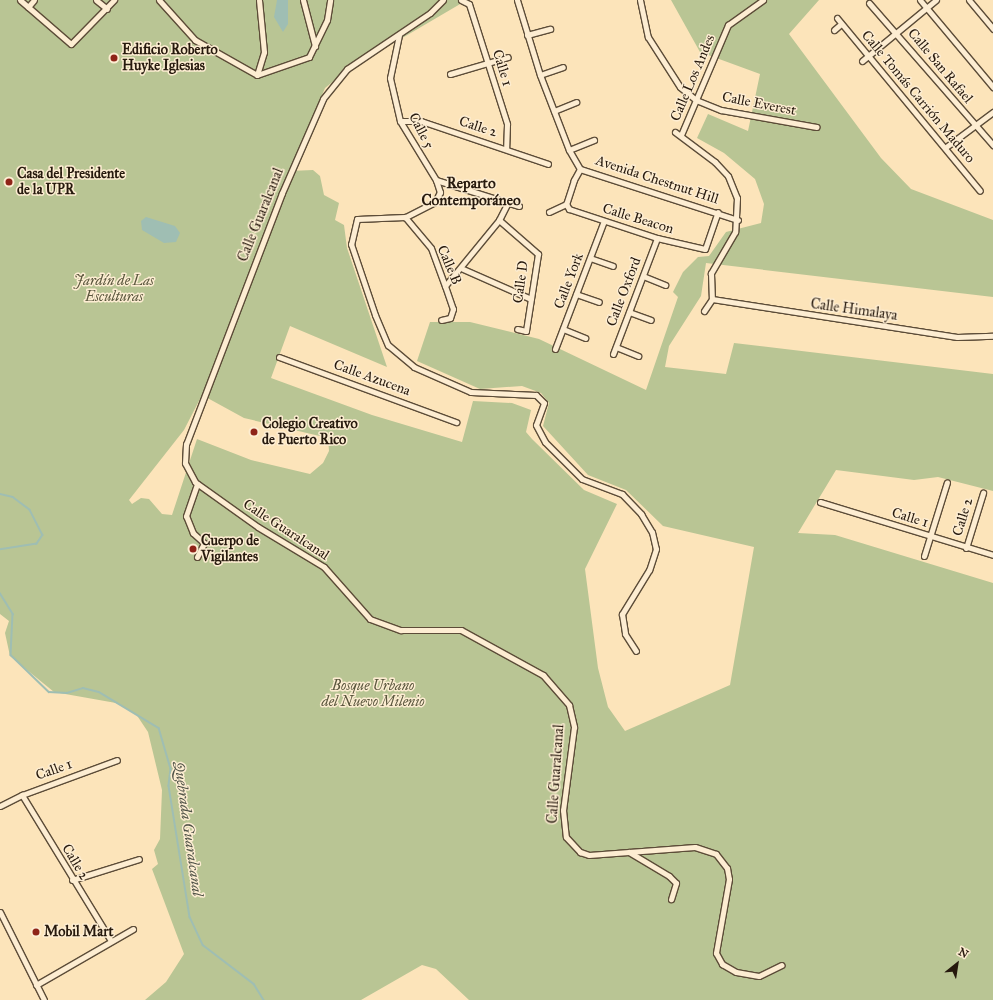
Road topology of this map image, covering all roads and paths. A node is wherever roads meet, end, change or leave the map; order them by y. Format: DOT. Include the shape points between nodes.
graph roads {
  1 [pos="20,0"];
  2 [pos="34,0"];
  3 [pos="96,0"];
  4 [pos="114,0"];
  5 [pos="159,0"];
  6 [pos="259,0"];
  7 [pos="304,0"];
  8 [pos="330,0"];
  9 [pos="443,0"];
  10 [pos="461,0"];
  11 [pos="517,0"];
  12 [pos="640,0"];
  13 [pos="763,0"];
  14 [pos="920,0"];
  15 [pos="936,0"];
  16 [pos="969,0"];
  17 [pos="869,3"];
  18 [pos="28,7"];
  19 [pos="926,8"];
  20 [pos="107,9"];
  21 [pos="837,18"];
  22 [pos="841,24"];
  23 [pos="550,29"];
  24 [pos="993,29"];
  25 [pos="834,30"];
  26 [pos="896,32"];
  27 [pos="399,35"];
  28 [pos="527,35"];
  29 [pos="315,46"];
  30 [pos="868,56"];
  31 [pos="508,57"];
  32 [pos="862,61"];
  33 [pos="488,62"];
  34 [pos="563,67"];
  35 [pos="450,74"];
  36 [pos="257,75"];
  37 [pos="540,75"];
  38 [pos="993,88"];
  39 [pos="696,100"];
  40 [pos="576,102"];
  41 [pos="554,111"];
  42 [pos="993,112"];
  43 [pos="400,121"];
  44 [pos="976,126"];
  45 [pos="816,127"];
  46 [pos="675,132"];
  47 [pos="681,135"];
  48 [pos="594,140"];
  49 [pos="993,145"];
  50 [pos="946,147"];
  51 [pos="506,149"];
  52 [pos="569,150"];
  53 [pos="548,164"];
  54 [pos="580,169"];
  55 [pos="436,180"];
  56 [pos="980,191"];
  57 [pos="508,202"];
  58 [pos="566,204"];
  59 [pos="519,206"];
  60 [pos="549,212"];
  61 [pos="718,212"];
  62 [pos="405,217"];
  63 [pos="499,220"];
  64 [pos="738,220"];
  65 [pos="604,221"];
  66 [pos="657,238"];
  67 [pos="590,258"];
  68 [pos="612,266"];
  69 [pos="463,269"];
  70 [pos="643,276"];
  71 [pos="665,285"];
  72 [pos="446,286"];
  73 [pos="576,294"];
  74 [pos="531,299"];
  75 [pos="712,299"];
  76 [pos="599,302"];
  77 [pos="704,311"];
  78 [pos="629,312"];
  79 [pos="441,320"];
  80 [pos="651,320"];
  81 [pos="517,329"];
  82 [pos="563,330"];
  83 [pos="993,336"];
  84 [pos="585,338"];
  85 [pos="616,347"];
  86 [pos="555,349"];
  87 [pos="613,354"];
  88 [pos="638,356"];
  89 [pos="279,357"];
  90 [pos="453,414"];
  91 [pos="947,482"];
  92 [pos="197,484"];
  93 [pos="984,493"];
  94 [pos="820,502"];
  95 [pos="930,536"];
  96 [pos="966,548"];
  97 [pos="993,555"];
  98 [pos="924,556"];
  99 [pos="197,557"];
  100 [pos="636,651"];
  101 [pos="117,760"];
  102 [pos="22,795"];
  103 [pos="0,806"];
  104 [pos="628,852"];
  105 [pos="139,859"];
  106 [pos="72,880"];
  107 [pos="671,899"];
  108 [pos="0,912"];
  109 [pos="133,929"];
  110 [pos="111,941"];
  111 [pos="782,966"];
  112 [pos="36,985"];
  113 [pos="44,1000"];
  1 -- 18 [label="street"];
  2 -- 18 [label="street"];
  3 -- 20 [label="street"];
  4 -- 20 [label="street"];
  5 -- 36 [label="street" via="195,40"];
  6 -- 36 [label="street" via="264,52"];
  7 -- 29 [label="street"];
  8 -- 29 [label="street" via="327,20"];
  9 -- 27 [label="street, Calle Guaralcanal"];
  10 -- 33 [label="street, Calle 1" via="469,4"];
  11 -- 28 [label="street, Avenida Chestnut Hill"];
  12 -- 39 [label="street, Calle Everest" via="648,37 680,87"];
  13 -- 39 [label="street, Calle Los Andes" via="728,25"];
  14 -- 19 [label="street"];
  15 -- 19 [label="street"];
  16 -- 24 [label="street"];
  17 -- 26 [label="street, Calle San Rafael"];
  18 -- 20 [label="street" via="71,44"];
  19 -- 26 [label="street"];
  19 -- 38 [label="street"];
  21 -- 22 [label="street, Calle Tomás Carrión Maduro"];
  22 -- 25 [label="street"];
  22 -- 30 [label="street, Calle Tomás Carrión Maduro"];
  23 -- 28 [label="street"];
  26 -- 30 [label="street"];
  26 -- 44 [label="street, Calle San Rafael"];
  27 -- 43 [label="street, Calle 5" via="390,78"];
  27 -- 92 [label="street, Calle Guaralcanal" via="347,69 323,99 282,193 186,444 185,463"];
  28 -- 37 [label="street, Avenida Chestnut Hill"];
  29 -- 36 [label="street" via="305,61"];
  30 -- 32 [label="street"];
  30 -- 50 [label="street, Calle Tomás Carrión Maduro"];
  31 -- 33 [label="street"];
  33 -- 35 [label="street"];
  33 -- 51 [label="street, Calle 1" via="507,124"];
  34 -- 37 [label="street"];
  37 -- 41 [label="street, Avenida Chestnut Hill"];
  39 -- 45 [label="street, Calle Everest" via="721,110"];
  39 -- 47 [label="street, Calle Los Andes"];
  40 -- 41 [label="street"];
  41 -- 52 [label="street, Avenida Chestnut Hill"];
  42 -- 44 [label="street"];
  43 -- 51 [label="street, Calle 2" via="421,121"];
  43 -- 55 [label="street, Calle 5"];
  44 -- 49 [label="street, Calle San Rafael"];
  44 -- 50 [label="street"];
  46 -- 47 [label="street"];
  47 -- 64 [label="street, Calle Los Andes" via="728,176"];
  48 -- 52 [label="street"];
  50 -- 56 [label="street, Calle Tomás Carrión Maduro"];
  51 -- 53 [label="street, Calle 2"];
  52 -- 54 [label="street, Avenida Chestnut Hill"];
  54 -- 58 [label="street"];
  54 -- 61 [label="street, Avenida Chestnut Hill"];
  55 -- 57 [label="street"];
  55 -- 62 [label="street, Calle 5" via="440,192 435,202"];
  57 -- 59 [label="street"];
  57 -- 63 [label="street"];
  58 -- 60 [label="street"];
  58 -- 65 [label="street, Calle Beacon" via="574,211"];
  61 -- 64 [label="street, Avenida Chestnut Hill"];
  61 -- 66 [label="street, Calle Beacon" via="705,249"];
  62 -- 72 [label="street, Calle B" via="431,248"];
  62 -- 100 [label="street" via="362,217 354,224 351,238 388,345 414,367 471,392 536,395 544,403 536,425 545,442 582,479 622,494 641,514 652,532 656,549 649,570 622,614 625,634"];
  63 -- 69 [label="street"];
  63 -- 74 [label="street, Calle D" via="538,254"];
  64 -- 75 [label="street" via="735,232 711,273"];
  65 -- 66 [label="street, Calle Beacon"];
  65 -- 67 [label="street, Calle York"];
  66 -- 70 [label="street, Calle Oxford"];
  67 -- 68 [label="street"];
  67 -- 73 [label="street, Calle York"];
  69 -- 72 [label="street"];
  69 -- 74 [label="street"];
  70 -- 71 [label="street"];
  70 -- 78 [label="street, Calle Oxford"];
  72 -- 79 [label="street, Calle B" via="454,309 450,318"];
  73 -- 76 [label="street"];
  73 -- 82 [label="street, Calle York"];
  74 -- 81 [label="street, Calle D" via="526,331"];
  75 -- 77 [label="street"];
  75 -- 83 [label="street, Calle Himalaya" via="957,337"];
  78 -- 80 [label="street"];
  78 -- 85 [label="street, Calle Oxford"];
  82 -- 84 [label="street"];
  82 -- 86 [label="street, Calle York"];
  85 -- 87 [label="street, Calle Oxford"];
  85 -- 88 [label="street"];
  89 -- 90 [label="street, Calle Azucena" via="454,420"];
  91 -- 95 [label="street"];
  92 -- 99 [label="street" via="186,516 194,533 204,543"];
  92 -- 104 [label="street, Calle Guaralcanal" via="324,567 370,619 401,630 461,630 475,635 543,675 569,704 574,728 563,810 566,837 580,852 589,855"];
  93 -- 96 [label="street, Calle 2"];
  94 -- 95 [label="street, Calle 1"];
  95 -- 96 [label="street, Calle 1"];
  95 -- 98 [label="street"];
  96 -- 97 [label="street, Calle 1"];
  101 -- 102 [label="street, Calle 1"];
  102 -- 103 [label="street, Calle 1"];
  102 -- 106 [label="street, Calle 2"];
  104 -- 107 [label="street" via="670,876 676,883"];
  104 -- 111 [label="street, Calle Guaralcanal" via="695,847 716,854 727,868 729,878 716,953 722,964 748,976 770,973"];
  105 -- 106 [label="street"];
  106 -- 110 [label="street, Calle 2"];
  108 -- 112 [label="street"];
  109 -- 110 [label="street"];
  110 -- 112 [label="street"];
  112 -- 113 [label="street"];
}
